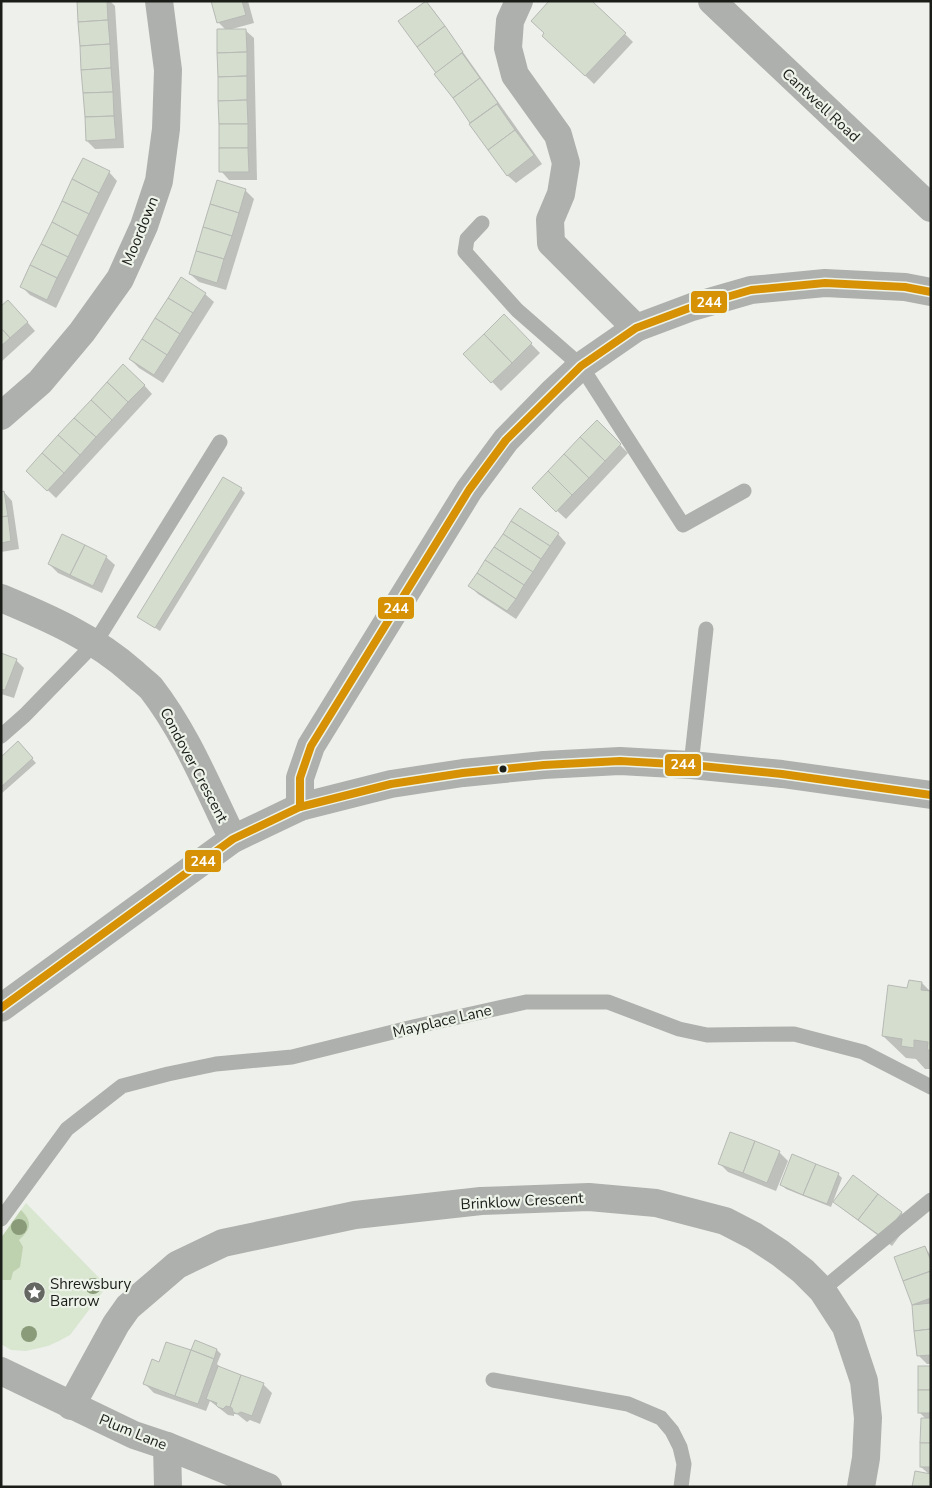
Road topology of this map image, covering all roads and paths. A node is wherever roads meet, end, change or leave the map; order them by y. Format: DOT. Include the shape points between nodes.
graph roads {
  1 [pos="159,1"];
  2 [pos="520,1"];
  3 [pos="712,1"];
  4 [pos="931,208"];
  5 [pos="482,223"];
  6 [pos="931,292"];
  7 [pos="636,328"];
  8 [pos="581,366"];
  9 [pos="1,416"];
  10 [pos="220,442"];
  11 [pos="744,491"];
  12 [pos="1,598"];
  13 [pos="706,629"];
  14 [pos="95,642"];
  15 [pos="1,736"];
  16 [pos="691,765"];
  17 [pos="931,795"];
  18 [pos="300,806"];
  19 [pos="233,839"];
  20 [pos="1,1008"];
  21 [pos="931,1087"];
  22 [pos="931,1200"];
  23 [pos="1,1219"];
  24 [pos="822,1290"];
  25 [pos="1,1371"];
  26 [pos="493,1380"];
  27 [pos="71,1406"];
  28 [pos="167,1446"];
  29 [pos="250,1484"];
  30 [pos="168,1487"];
  31 [pos="681,1487"];
  32 [pos="861,1487"];
  1 -- 9 [label="street, Moordown" via="168,70 166,129 159,181 144,226 120,279 82,332 40,382"];
  2 -- 7 [label="street" via="510,21 508,48 515,75 558,136 566,163 561,194 550,220 551,243"];
  3 -- 4 [label="street, Cantwell Road"];
  5 -- 8 [label="lane" via="467,239 465,252 517,310"];
  6 -- 7 [label="street" via="905,287 825,283 751,290 692,306"];
  7 -- 8 [label="street"];
  8 -- 11 [label="lane" via="682,525"];
  8 -- 18 [label="street" via="506,440 469,490 311,746 300,778"];
  10 -- 14 [label="lane"];
  12 -- 14 [label="street, Condover Crescent"];
  13 -- 16 [label="lane"];
  14 -- 15 [label="lane"];
  14 -- 19 [label="street, Condover Crescent" via="150,687 197,764"];
  16 -- 17 [label="street"];
  16 -- 18 [label="street" via="620,762 472,772 391,784"];
  18 -- 19 [label="street"];
  19 -- 20 [label="street"];
  21 -- 23 [label="lane, Mayplace Lane" via="863,1052 794,1034 707,1035 679,1029 608,1002 526,1002 292,1057 216,1064 122,1086 67,1129"];
  22 -- 24 [label="lane"];
  24 -- 27 [label="street, Brinklow Crescent" via="803,1271 754,1236 725,1221 656,1203 589,1197 481,1201 355,1215 223,1243 177,1265 128,1307"];
  24 -- 32 [label="street, Brinklow Crescent" via="846,1327 864,1382 868,1418"];
  25 -- 27 [label="street, Plum Lane"];
  26 -- 31 [label="lane" via="628,1404 661,1418 680,1447 684,1464"];
  27 -- 28 [label="street, Plum Lane" via="134,1435"];
  28 -- 29 [label="street, Plum Lane"];
  28 -- 30 [label="street"];
}
